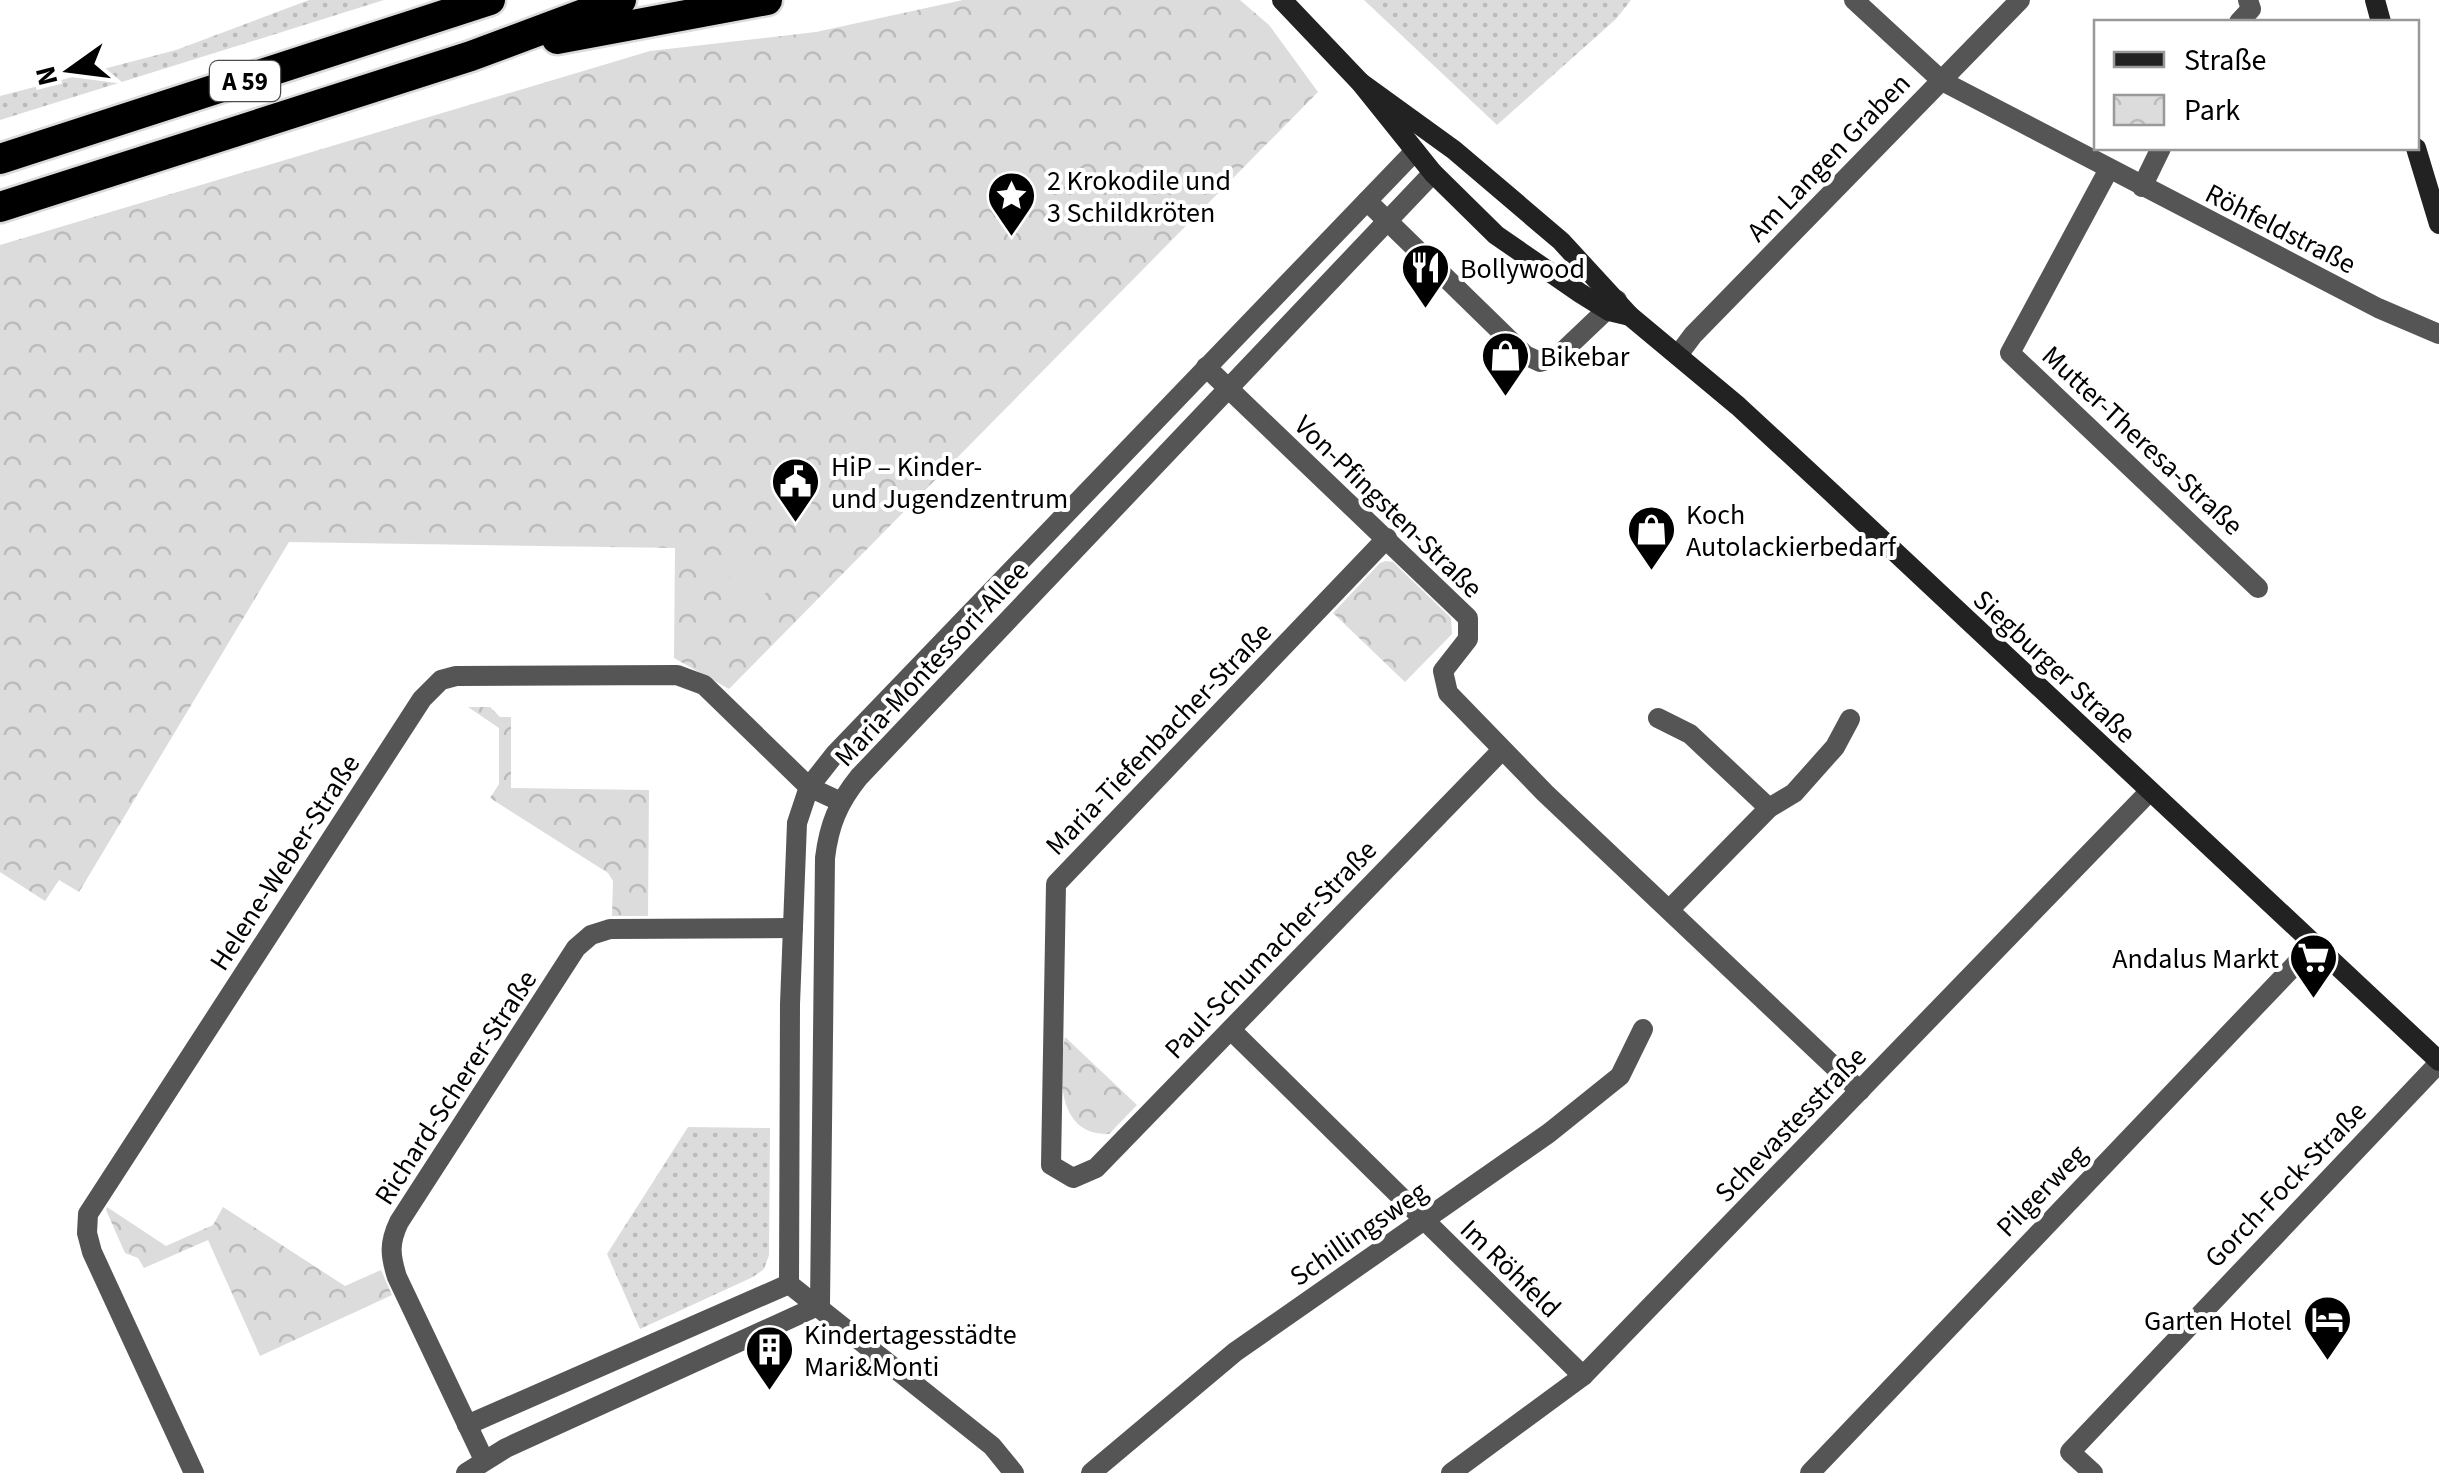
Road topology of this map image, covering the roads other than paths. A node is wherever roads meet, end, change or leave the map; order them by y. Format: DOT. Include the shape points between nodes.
graph roads {
  1 [pos="490,0"];
  2 [pos="620,0"];
  3 [pos="767,0"];
  4 [pos="1282,0"];
  5 [pos="1854,0"];
  6 [pos="2020,0"];
  7 [pos="471,56"];
  8 [pos="1942,80"];
  9 [pos="1360,82"];
  10 [pos="1454,150"];
  11 [pos="2160,150"];
  12 [pos="2417,150"];
  13 [pos="1415,151"];
  14 [pos="0,159"];
  15 [pos="2108,169"];
  16 [pos="1434,173"];
  17 [pos="2142,187"];
  18 [pos="1367,201"];
  19 [pos="0,207"];
  20 [pos="1388,222"];
  21 [pos="2439,224"];
  22 [pos="1619,309"];
  23 [pos="2439,334"];
  24 [pos="1678,355"];
  25 [pos="1206,366"];
  26 [pos="1228,389"];
  27 [pos="1386,538"];
  28 [pos="2258,588"];
  29 [pos="1658,718"];
  30 [pos="1850,720"];
  31 [pos="1502,750"];
  32 [pos="809,788"];
  33 [pos="2149,792"];
  34 [pos="839,801"];
  35 [pos="1768,808"];
  36 [pos="1670,909"];
  37 [pos="793,928"];
  38 [pos="2313,946"];
  39 [pos="1643,1029"];
  40 [pos="1230,1030"];
  41 [pos="2439,1062"];
  42 [pos="1860,1091"];
  43 [pos="1073,1178"];
  44 [pos="1422,1220"];
  45 [pos="789,1284"];
  46 [pos="820,1305"];
  47 [pos="1583,1376"];
  48 [pos="467,1425"];
  49 [pos="484,1460"];
  50 [pos="194,1473"];
  51 [pos="466,1473"];
  52 [pos="1014,1473"];
  53 [pos="1091,1473"];
  54 [pos="1450,1473"];
  55 [pos="1810,1473"];
  56 [pos="2092,1473"];
  1 -- 14 [label="highway, A 59"];
  2 -- 7 [label="highway, A 59"];
  3 -- 7 [label="highway"];
  4 -- 9 [label="main road, Siegburger Straße"];
  5 -- 8 [label="street, Röhfeldstraße"];
  6 -- 8 [label="street, Am Langen Graben"];
  7 -- 19 [label="highway, A 59"];
  8 -- 15 [label="street, Röhfeldstraße"];
  8 -- 24 [label="street, Am Langen Graben"];
  9 -- 10 [label="main road, Siegburger Straße"];
  9 -- 13 [label="main road, Siegburger Straße"];
  10 -- 16 [label="main road"];
  10 -- 22 [label="main road, Siegburger Straße" via="1561,241"];
  11 -- 17 [label="street"];
  12 -- 21 [label="main road"];
  13 -- 16 [label="main road, Siegburger Straße"];
  13 -- 18 [label="street, Maria-Montessori-Allee"];
  15 -- 17 [label="street, Röhfeldstraße"];
  15 -- 28 [label="street, Mutter-Theresa-Straße" via="2010,353"];
  16 -- 20 [label="street, Maria-Montessori-Allee"];
  16 -- 22 [label="main road, Siegburger Straße" via="1536,266"];
  17 -- 23 [label="street, Röhfeldstraße"];
  18 -- 20 [label="street"];
  18 -- 25 [label="street, Maria-Montessori-Allee"];
  20 -- 22 [label="street" via="1525,355 1540,362 1556,358"];
  20 -- 26 [label="street, Maria-Montessori-Allee"];
  22 -- 24 [label="main road, Siegburger Straße"];
  24 -- 33 [label="main road, Siegburger Straße"];
  25 -- 26 [label="street, Von-Pfingsten-Straße"];
  25 -- 32 [label="street, Maria-Montessori-Allee"];
  26 -- 27 [label="street, Von-Pfingsten-Straße"];
  26 -- 34 [label="street, Maria-Montessori-Allee"];
  27 -- 31 [label="street, Von-Pfingsten-Straße" via="1468,618 1468,639 1443,671 1448,693"];
  27 -- 43 [label="street, Maria-Tiefenbacher-Straße" via="1056,884 1051,1165"];
  29 -- 35 [label="street" via="1690,734"];
  30 -- 35 [label="street" via="1835,748 1794,793"];
  31 -- 36 [label="street, Von-Pfingsten-Straße"];
  31 -- 40 [label="street, Paul-Schumacher-Straße"];
  32 -- 34 [label="street, Helene-Weber-Straße"];
  32 -- 37 [label="street, Maria-Montessori-Allee" via="797,823"];
  32 -- 50 [label="street, Helene-Weber-Straße" via="704,685 676,675 456,676 441,680 422,699 88,1214 92,1252"];
  33 -- 38 [label="main road, Siegburger Straße"];
  33 -- 42 [label="street, Schevastesstraße"];
  34 -- 46 [label="street, Maria-Montessori-Allee" via="825,858"];
  35 -- 36 [label="street"];
  36 -- 42 [label="street, Von-Pfingsten-Straße"];
  37 -- 45 [label="street, Maria-Montessori-Allee"];
  37 -- 48 [label="street, Richard-Scherer-Straße" via="610,929 576,948 390,1240 400,1285"];
  38 -- 41 [label="main road, Siegburger Straße"];
  38 -- 55 [label="street, Pilgerweg"];
  39 -- 44 [label="street, Schillingsweg" via="1620,1076"];
  40 -- 43 [label="street, Paul-Schumacher-Straße" via="1096,1168"];
  40 -- 44 [label="street, Im Röhfeld"];
  41 -- 56 [label="street, Gorch-Fock-Straße" via="2070,1452"];
  42 -- 47 [label="street, Schevastesstraße"];
  44 -- 47 [label="street, Im Röhfeld"];
  44 -- 53 [label="street, Schillingsweg" via="1235,1352"];
  45 -- 46 [label="street"];
  45 -- 48 [label="street"];
  46 -- 49 [label="street"];
  46 -- 52 [label="street" via="992,1446"];
  47 -- 54 [label="street, Schevastesstraße"];
  48 -- 49 [label="street, Richard-Scherer-Straße"];
  49 -- 51 [label="street"];
}
